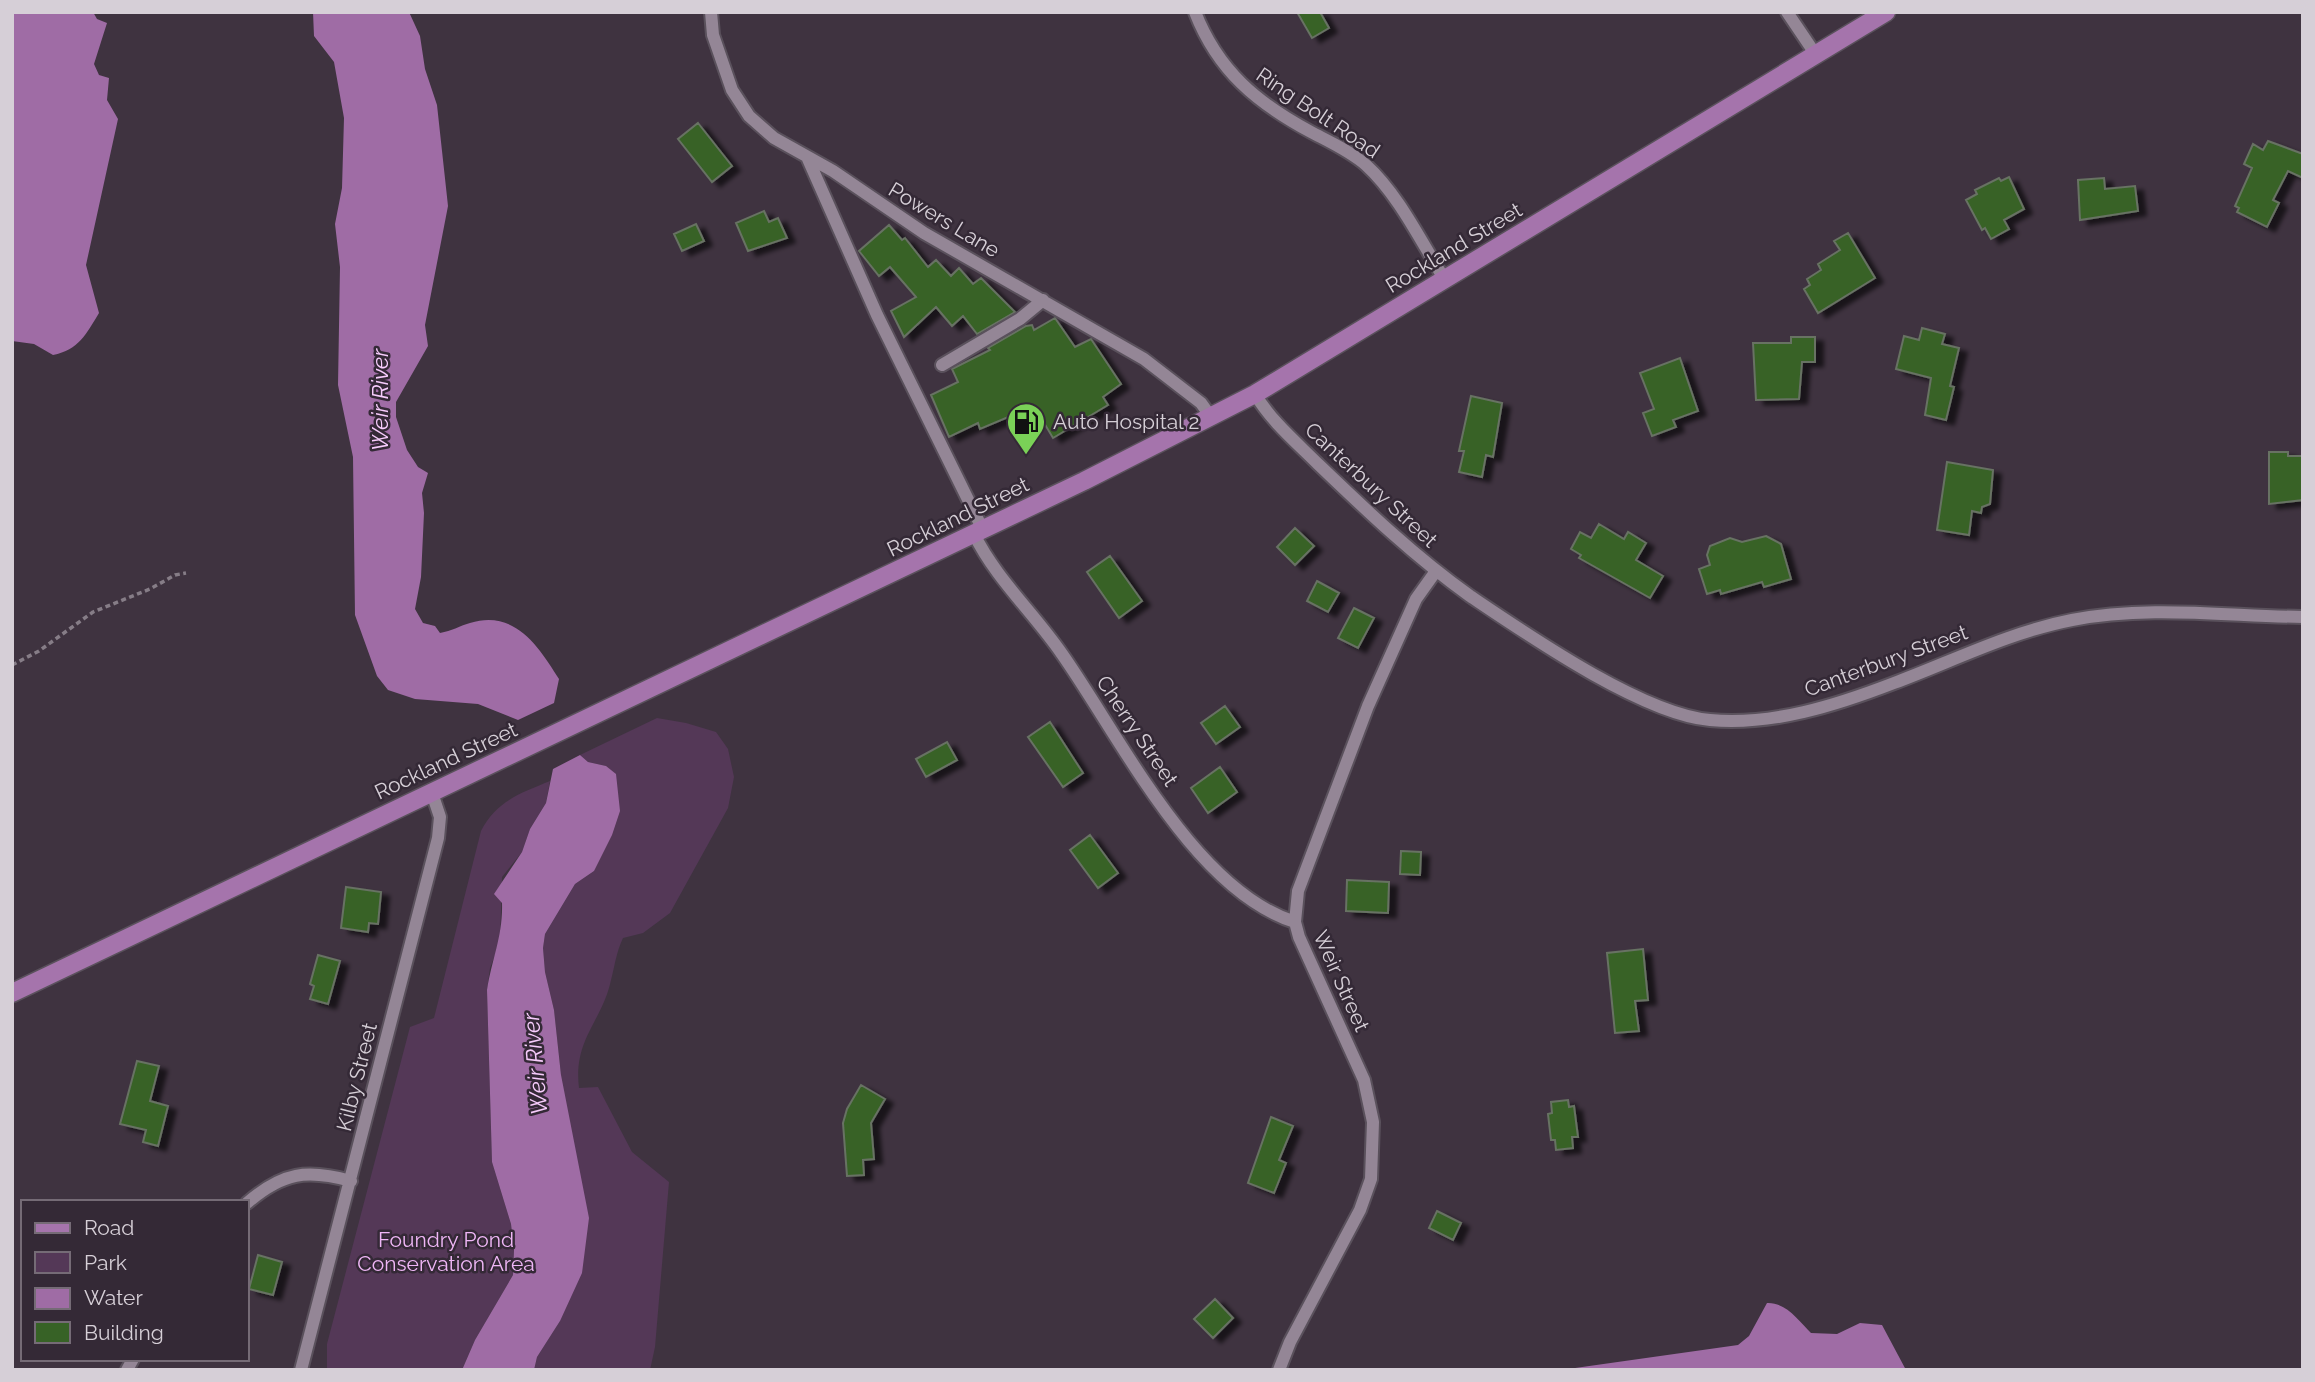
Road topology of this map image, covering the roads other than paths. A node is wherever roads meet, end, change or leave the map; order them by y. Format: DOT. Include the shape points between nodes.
graph roads {
  1 [pos="710,12"];
  2 [pos="1195,12"];
  3 [pos="1787,12"];
  4 [pos="1886,12"];
  5 [pos="1816,55"];
  6 [pos="808,159"];
  7 [pos="1445,279"];
  8 [pos="1043,300"];
  9 [pos="942,365"];
  10 [pos="1255,394"];
  11 [pos="1211,417"];
  12 [pos="979,532"];
  13 [pos="1436,571"];
  14 [pos="2303,617"];
  15 [pos="432,793"];
  16 [pos="1294,922"];
  17 [pos="12,993"];
  18 [pos="351,1181"];
  19 [pos="248,1202"];
  20 [pos="301,1370"];
  21 [pos="1279,1370"];
  1 -- 6 [label="street, Powers Lane" via="713,35 739,103 761,127"];
  2 -- 7 [label="street, Ring Bolt Road" via="1216,56 1248,92 1350,153 1378,177"];
  3 -- 5 [label="street"];
  4 -- 5 [label="main road, Rockland Street"];
  5 -- 7 [label="main road, Rockland Street"];
  6 -- 8 [label="street, Powers Lane" via="924,233"];
  6 -- 12 [label="street, Cherry Street"];
  7 -- 10 [label="main road, Rockland Street"];
  8 -- 9 [label="street" via="1020,319"];
  8 -- 11 [label="street, Powers Lane" via="1144,359 1201,403"];
  10 -- 11 [label="main road, Rockland Street"];
  10 -- 13 [label="street, Canterbury Street" via="1270,416 1338,483"];
  11 -- 12 [label="main road, Rockland Street"];
  12 -- 15 [label="main road, Rockland Street"];
  12 -- 16 [label="street, Cherry Street" via="991,565 1062,653 1201,858 1233,888"];
  13 -- 14 [label="street, Canterbury Street" via="1524,631 1630,694 1678,714 1710,720 1759,719 1825,706 2011,637 2072,620 2150,614"];
  13 -- 16 [label="street, Weir Street" via="1416,599 1348,755 1298,891"];
  15 -- 17 [label="main road, Rockland Street"];
  15 -- 18 [label="street, Kilby Street" via="440,817 438,838"];
  16 -- 21 [label="street, Weir Street" via="1364,1080 1374,1145 1363,1202"];
  18 -- 19 [label="street" via="321,1173 301,1174 270,1186"];
  18 -- 20 [label="street, Kilby Street"];
}
